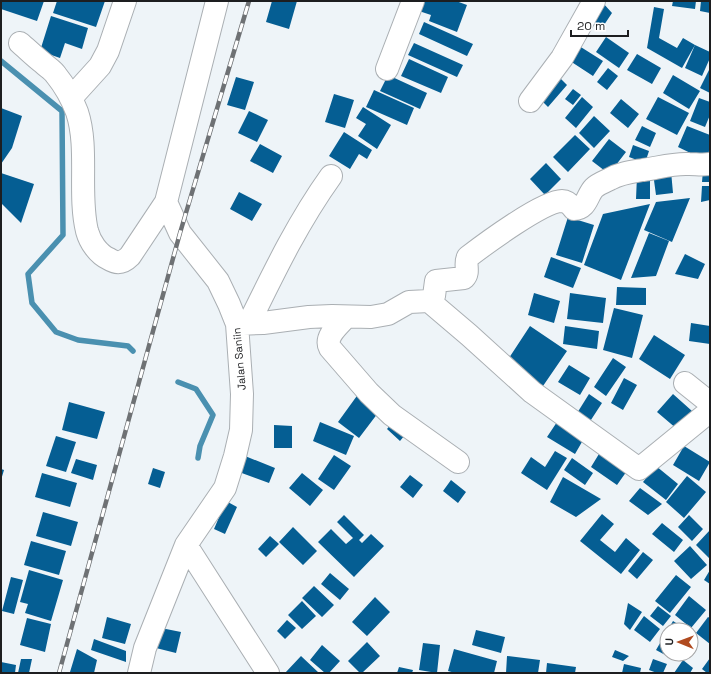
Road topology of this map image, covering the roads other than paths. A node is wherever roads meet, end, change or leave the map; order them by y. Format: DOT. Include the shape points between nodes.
graph roads {
  1 [pos="125,1"];
  2 [pos="217,1"];
  3 [pos="413,1"];
  4 [pos="594,1"];
  5 [pos="20,42"];
  6 [pos="387,69"];
  7 [pos="71,98"];
  8 [pos="530,101"];
  9 [pos="710,164"];
  10 [pos="331,176"];
  11 [pos="166,202"];
  12 [pos="429,301"];
  13 [pos="346,317"];
  14 [pos="243,323"];
  15 [pos="685,383"];
  16 [pos="710,403"];
  17 [pos="710,410"];
  18 [pos="458,462"];
  19 [pos="186,545"];
  20 [pos="138,673"];
  21 [pos="268,673"];
  1 -- 7 [label="street" via="108,51 100,66"];
  2 -- 11 [label="street"];
  3 -- 6 [label="street"];
  4 -- 8 [label="street" via="562,58"];
  5 -- 7 [label="street" via="55,73"];
  7 -- 11 [label="street" via="80,130 87,232 95,248 113,262 126,261"];
  9 -- 12 [label="street" via="662,166 628,172 595,188 580,208 574,208 566,201 547,206 496,236 468,257 467,273 464,278 436,281 434,296"];
  10 -- 14 [label="street" via="312,202"];
  11 -- 14 [label="street, Jalan Saniin" via="180,233 218,281 229,304"];
  12 -- 13 [label="street" via="408,302 381,316"];
  12 -- 17 [label="street" via="532,392 639,469"];
  13 -- 14 [label="street" via="309,317"];
  13 -- 18 [label="street" via="328,338 330,348 392,415"];
  14 -- 19 [label="street, Jalan Saniin" via="241,430 236,456 225,488"];
  15 -- 16 [label="street"];
  19 -- 20 [label="street, Jalan Saniin" via="145,648"];
  19 -- 21 [label="street"];
}
